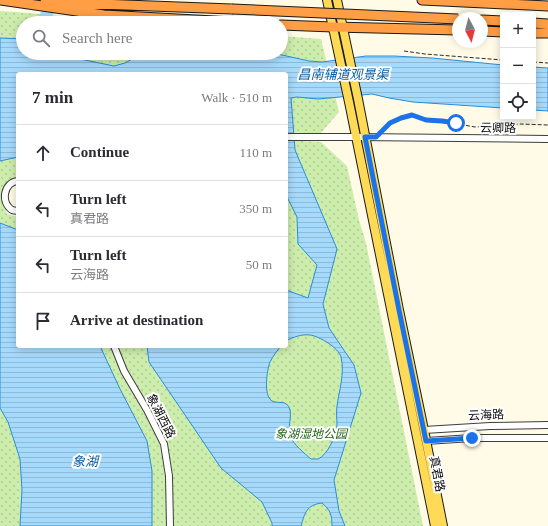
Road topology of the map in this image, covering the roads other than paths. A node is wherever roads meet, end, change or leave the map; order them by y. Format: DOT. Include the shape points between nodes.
graph roads {
  1 [pos="1,0"];
  2 [pos="6,0"];
  3 [pos="327,0"];
  4 [pos="337,0"];
  5 [pos="422,0"];
  6 [pos="32,3"];
  7 [pos="548,6"];
  8 [pos="76,7"];
  9 [pos="122,16"];
  10 [pos="452,19"];
  11 [pos="488,20"];
  12 [pos="500,21"];
  13 [pos="536,23"];
  14 [pos="548,24"];
  15 [pos="288,25"];
  16 [pos="333,27"];
  17 [pos="342,27"];
  18 [pos="452,30"];
  19 [pos="488,31"];
  20 [pos="500,32"];
  21 [pos="536,33"];
  22 [pos="548,33"];
  23 [pos="288,137"];
  24 [pos="356,137"];
  25 [pos="365,137"];
  26 [pos="548,139"];
  27 [pos="16,181"];
  28 [pos="2,190"];
  29 [pos="16,211"];
  30 [pos="115,348"];
  31 [pos="548,426"];
  32 [pos="424,430"];
  33 [pos="548,438"];
  34 [pos="426,441"];
  35 [pos="170,526"];
  36 [pos="435,526"];
  37 [pos="443,526"];
  1 -- 6 [label="highway"];
  2 -- 6 [label="highway"];
  3 -- 16 [label="main road, 真君路"];
  4 -- 17 [label="main road, 真君路"];
  5 -- 7 [label="highway"];
  6 -- 8 [label="highway"];
  8 -- 9 [label="highway" via="104,15"];
  8 -- 10 [label="highway, bridge" via="232,9"];
  11 -- 12 [label="highway"];
  13 -- 14 [label="highway"];
  15 -- 16 [label="highway"];
  16 -- 17 [label="highway"];
  16 -- 24 [label="main road, 真君路"];
  17 -- 18 [label="highway"];
  17 -- 25 [label="main road, 真君路"];
  19 -- 20 [label="highway"];
  21 -- 22 [label="highway"];
  23 -- 24 [label="street, 云卿路"];
  24 -- 25 [label="street, 云卿路"];
  24 -- 36 [label="main road, 真君路"];
  25 -- 26 [label="street, 云卿路"];
  25 -- 32 [label="main road, 真君路"];
  27 -- 28 [label="street"];
  28 -- 29 [label="street" via="6,205"];
  30 -- 35 [label="street, 象湖西路" via="124,371 164,444 169,476"];
  31 -- 32 [label="street, 云海路"];
  32 -- 34 [label="main road, 真君路"];
  33 -- 34 [label="street, 云海路"];
  34 -- 37 [label="main road, 真君路"];
}
